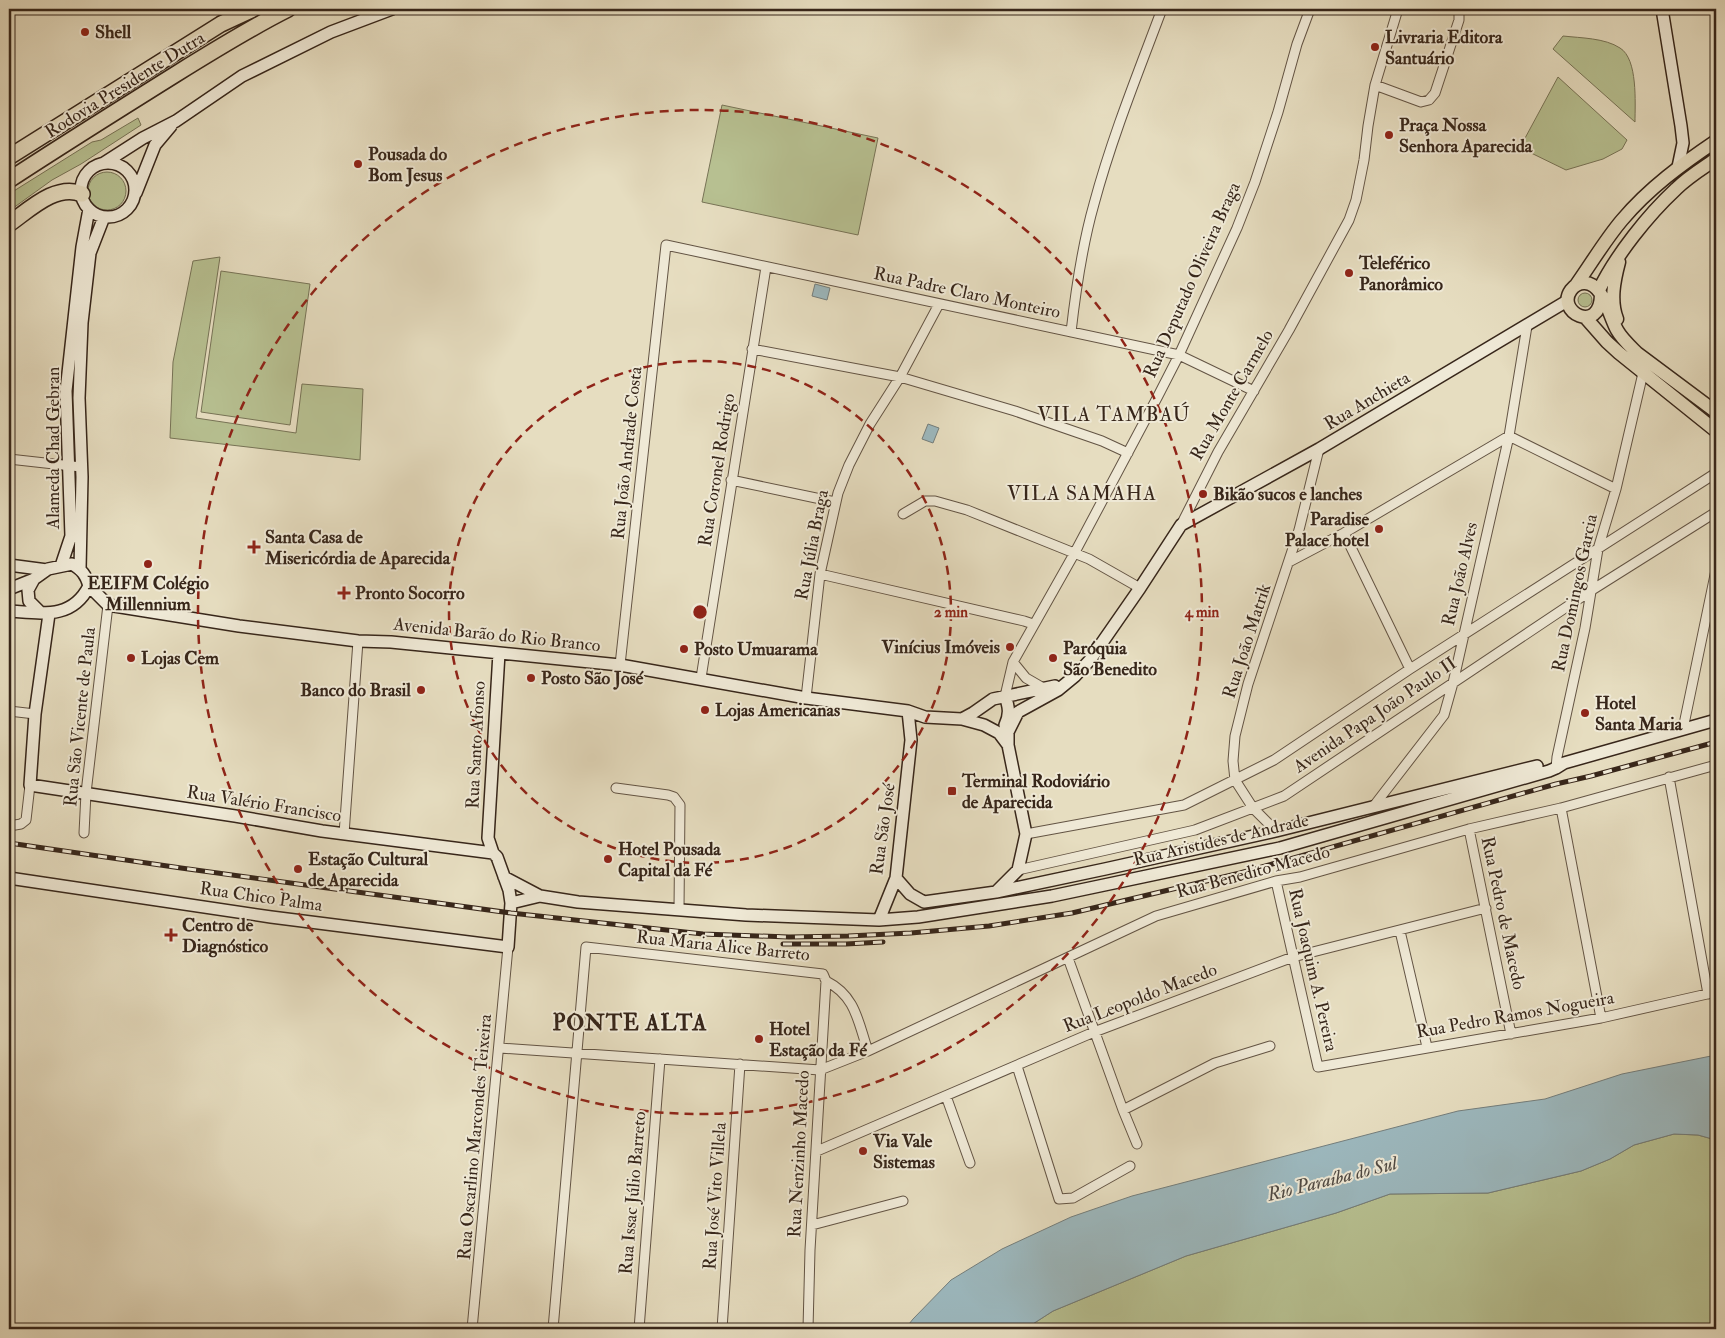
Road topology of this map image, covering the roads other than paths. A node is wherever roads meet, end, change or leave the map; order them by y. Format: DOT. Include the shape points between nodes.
graph roads {
  1 [pos="253,9"];
  2 [pos="288,9"];
  3 [pos="392,9"];
  4 [pos="1162,9"];
  5 [pos="1310,9"];
  6 [pos="1398,9"];
  7 [pos="1458,9"];
  8 [pos="1662,9"];
  9 [pos="1375,85"];
  10 [pos="176,121"];
  11 [pos="1716,141"];
  12 [pos="9,157"];
  13 [pos="1716,159"];
  14 [pos="104,163"];
  15 [pos="1678,167"];
  16 [pos="9,180"];
  17 [pos="82,194"];
  18 [pos="135,195"];
  19 [pos="89,209"];
  20 [pos="104,217"];
  21 [pos="9,224"];
  22 [pos="666,245"];
  23 [pos="1622,254"];
  24 [pos="766,267"];
  25 [pos="1576,285"];
  26 [pos="1600,292"];
  27 [pos="1568,300"];
  28 [pos="939,304"];
  29 [pos="80,308"];
  30 [pos="1585,318"];
  31 [pos="1527,326"];
  32 [pos="1071,332"];
  33 [pos="752,349"];
  34 [pos="1637,353"];
  35 [pos="1179,355"];
  36 [pos="1643,373"];
  37 [pos="900,377"];
  38 [pos="1254,391"];
  39 [pos="1716,412"];
  40 [pos="79,414"];
  41 [pos="67,415"];
  42 [pos="1716,431"];
  43 [pos="1509,436"];
  44 [pos="1319,449"];
  45 [pos="1128,452"];
  46 [pos="9,459"];
  47 [pos="69,466"];
  48 [pos="81,467"];
  49 [pos="1716,473"];
  50 [pos="731,480"];
  51 [pos="1616,489"];
  52 [pos="835,502"];
  53 [pos="1716,512"];
  54 [pos="903,514"];
  55 [pos="1181,525"];
  56 [pos="1344,533"];
  57 [pos="1598,549"];
  58 [pos="1074,554"];
  59 [pos="1289,562"];
  60 [pos="9,565"];
  61 [pos="61,566"];
  62 [pos="80,569"];
  63 [pos="47,570"];
  64 [pos="1716,570"];
  65 [pos="820,574"];
  66 [pos="34,580"];
  67 [pos="89,586"];
  68 [pos="1140,588"];
  69 [pos="9,589"];
  70 [pos="1592,590"];
  71 [pos="108,605"];
  72 [pos="9,611"];
  73 [pos="45,613"];
  74 [pos="1033,624"];
  75 [pos="1463,635"];
  76 [pos="358,641"];
  77 [pos="499,654"];
  78 [pos="1012,662"];
  79 [pos="620,665"];
  80 [pos="1410,669"];
  81 [pos="701,678"];
  82 [pos="1453,683"];
  83 [pos="1065,684"];
  84 [pos="1045,689"];
  85 [pos="1005,696"];
  86 [pos="806,698"];
  87 [pos="9,711"];
  88 [pos="908,711"];
  89 [pos="35,714"];
  90 [pos="925,717"];
  91 [pos="962,718"];
  92 [pos="1716,720"];
  93 [pos="1683,729"];
  94 [pos="999,733"];
  95 [pos="911,740"];
  96 [pos="1008,745"];
  97 [pos="1558,764"];
  98 [pos="1716,765"];
  99 [pos="1669,777"];
  100 [pos="1235,780"];
  101 [pos="30,785"];
  102 [pos="616,788"];
  103 [pos="86,793"];
  104 [pos="1373,807"];
  105 [pos="1253,808"];
  106 [pos="1561,808"];
  107 [pos="9,826"];
  108 [pos="1468,829"];
  109 [pos="1276,831"];
  110 [pos="84,833"];
  111 [pos="344,834"];
  112 [pos="1026,834"];
  113 [pos="488,838"];
  114 [pos="480,851"];
  115 [pos="494,853"];
  116 [pos="1018,870"];
  117 [pos="504,877"];
  118 [pos="9,878"];
  119 [pos="896,878"];
  120 [pos="1276,881"];
  121 [pos="996,892"];
  122 [pos="540,896"];
  123 [pos="511,903"];
  124 [pos="1486,908"];
  125 [pos="679,909"];
  126 [pos="879,920"];
  127 [pos="1400,931"];
  128 [pos="508,947"];
  129 [pos="1293,957"];
  130 [pos="1068,958"];
  131 [pos="826,981"];
  132 [pos="1712,993"];
  133 [pos="1601,1018"];
  134 [pos="1094,1032"];
  135 [pos="1511,1034"];
  136 [pos="1270,1046"];
  137 [pos="1426,1047"];
  138 [pos="500,1048"];
  139 [pos="868,1051"];
  140 [pos="577,1053"];
  141 [pos="660,1059"];
  142 [pos="740,1064"];
  143 [pos="1017,1066"];
  144 [pos="1318,1067"];
  145 [pos="820,1070"];
  146 [pos="946,1096"];
  147 [pos="1122,1110"];
  148 [pos="1137,1144"];
  149 [pos="817,1152"];
  150 [pos="970,1163"];
  151 [pos="1130,1166"];
  152 [pos="903,1201"];
  153 [pos="812,1225"];
  154 [pos="472,1329"];
  155 [pos="553,1329"];
  156 [pos="639,1329"];
  157 [pos="722,1329"];
  158 [pos="808,1329"];
  1 -- 12 [label="highway, Rodovia Presidente Dutra" via="221,24"];
  2 -- 16 [label="highway, Rodovia Presidente Dutra" via="191,65"];
  3 -- 10 [label="main road" via="332,32 242,76"];
  4 -- 32 [label="street" via="1127,101 1094,203 1077,283"];
  5 -- 35 [label="street, Rua Deputado Oliveira Braga" via="1247,202"];
  6 -- 9 [label="street, Rua Monte Carmelo"];
  7 -- 9 [label="street" via="1459,20 1435,92 1429,100 1421,102"];
  8 -- 15 [label="main road" via="1683,143"];
  9 -- 38 [label="street, Rua Monte Carmelo" via="1364,160 1349,220"];
  10 -- 14 [label="main road"];
  10 -- 18 [label="main road" via="155,145"];
  11 -- 15 [label="main road"];
  13 -- 23 [label="main road" via="1676,189"];
  14 -- 17 [label="main road" via="89,171 84,178"];
  14 -- 18 [label="main road" via="121,166 128,171 133,178"];
  15 -- 25 [label="main road" via="1622,220"];
  17 -- 19 [label="main road"];
  17 -- 21 [label="highway" via="73,190 61,191"];
  18 -- 20 [label="main road" via="128,210 121,215"];
  19 -- 20 [label="main road"];
  19 -- 29 [label="main road, Alameda Chad Gebran" via="82,247"];
  20 -- 29 [label="main road, Alameda Chad Gebran" via="90,253"];
  22 -- 24 [label="street, Rua Padre Claro Monteiro"];
  22 -- 79 [label="street, Rua João Andrade Costa"];
  23 -- 26 [label="main road" via="1612,265"];
  23 -- 34 [label="main road" via="1614,288 1614,310"];
  24 -- 28 [label="street, Rua Padre Claro Monteiro"];
  24 -- 33 [label="street, Rua Coronel Rodrigo"];
  25 -- 26 [label="main road" via="1586,283"];
  25 -- 27 [label="main road" via="1571,289"];
  26 -- 30 [label="main road" via="1599,308 1595,314"];
  26 -- 34 [label="main road" via="1617,330"];
  27 -- 30 [label="main road" via="1568,306 1575,314"];
  27 -- 31 [label="main road, Rua Anchieta"];
  28 -- 32 [label="street, Rua Padre Claro Monteiro"];
  28 -- 37 [label="street, Rua Júlia Braga"];
  29 -- 40 [label="main road, Alameda Chad Gebran"];
  29 -- 41 [label="main road, Alameda Chad Gebran" via="66,392"];
  30 -- 36 [label="main road"];
  31 -- 43 [label="street, Rua João Alves"];
  31 -- 44 [label="main road, Rua Anchieta"];
  32 -- 35 [label="street, Rua Padre Claro Monteiro"];
  33 -- 37 [label="street"];
  33 -- 50 [label="street, Rua Coronel Rodrigo"];
  34 -- 39 [label="main road"];
  35 -- 38 [label="street, Rua Padre Claro Monteiro"];
  35 -- 45 [label="street, Rua Deputado Oliveira Braga"];
  36 -- 42 [label="main road"];
  36 -- 51 [label="street, Rua Domingos Garcia"];
  37 -- 45 [label="street" via="1015,411"];
  37 -- 52 [label="street, Rua Júlia Braga" via="870,424"];
  38 -- 55 [label="street, Rua Monte Carmelo"];
  40 -- 41 [label="main road"];
  40 -- 48 [label="main road, Alameda Chad Gebran"];
  41 -- 47 [label="main road, Alameda Chad Gebran"];
  43 -- 51 [label="street"];
  43 -- 56 [label="street"];
  43 -- 75 [label="street, Rua João Alves"];
  44 -- 55 [label="main road, Rua Anchieta"];
  44 -- 59 [label="street, Rua João Matrik"];
  45 -- 58 [label="street, Rua Deputado Oliveira Braga"];
  46 -- 47 [label="street"];
  47 -- 48 [label="street"];
  47 -- 61 [label="main road, Alameda Chad Gebran" via="71,536"];
  48 -- 62 [label="main road, Alameda Chad Gebran"];
  49 -- 57 [label="street, Avenida Papa João Paulo II"];
  50 -- 52 [label="street"];
  50 -- 81 [label="street, Rua Coronel Rodrigo"];
  51 -- 57 [label="street, Rua Domingos Garcia"];
  52 -- 65 [label="street, Rua Júlia Braga"];
  53 -- 70 [label="street, Avenida Papa João Paulo II"];
  54 -- 58 [label="street" via="925,501 935,501 967,510"];
  55 -- 68 [label="main road, Rua Monte Carmelo"];
  56 -- 59 [label="street"];
  56 -- 80 [label="street"];
  57 -- 70 [label="street, Rua Domingos Garcia"];
  57 -- 75 [label="street, Avenida Papa João Paulo II"];
  58 -- 68 [label="street"];
  58 -- 74 [label="street, Rua Deputado Oliveira Braga"];
  59 -- 100 [label="street, Rua João Matrik" via="1248,684 1235,736 1232,761"];
  60 -- 63 [label="main road"];
  61 -- 62 [label="main road" via="72,564"];
  61 -- 63 [label="main road"];
  62 -- 67 [label="main road"];
  63 -- 66 [label="main road"];
  64 -- 93 [label="street"];
  65 -- 74 [label="street"];
  65 -- 86 [label="street, Rua Júlia Braga"];
  66 -- 69 [label="main road"];
  66 -- 73 [label="main road" via="28,590 29,601"];
  67 -- 71 [label="main road"];
  67 -- 73 [label="main road" via="83,598 71,608"];
  68 -- 83 [label="main road, Rua Monte Carmelo" via="1090,660"];
  70 -- 82 [label="street, Avenida Papa João Paulo II"];
  70 -- 97 [label="street, Rua Domingos Garcia"];
  71 -- 76 [label="main road, Avenida Barão do Rio Branco"];
  71 -- 103 [label="street, Rua São Vicente de Paula"];
  72 -- 73 [label="main road"];
  73 -- 89 [label="main road"];
  74 -- 78 [label="street, Rua Deputado Oliveira Braga"];
  75 -- 80 [label="street, Avenida Papa João Paulo II"];
  75 -- 82 [label="street, Rua João Alves"];
  76 -- 77 [label="main road, Avenida Barão do Rio Branco"];
  76 -- 111 [label="street"];
  77 -- 79 [label="main road, Avenida Barão do Rio Branco"];
  77 -- 113 [label="main road, Rua Santo Afonso"];
  78 -- 84 [label="street" via="1026,678"];
  78 -- 85 [label="street, Rua Deputado Oliveira Braga"];
  79 -- 81 [label="main road, Avenida Barão do Rio Branco"];
  80 -- 100 [label="street, Avenida Papa João Paulo II" via="1274,760"];
  81 -- 86 [label="main road, Avenida Barão do Rio Branco"];
  82 -- 104 [label="street, Rua João Alves" via="1444,715"];
  82 -- 105 [label="street, Avenida Papa João Paulo II" via="1284,796"];
  83 -- 84 [label="main road"];
  83 -- 96 [label="main road, Rua Monte Carmelo" via="1018,712 1008,732"];
  84 -- 85 [label="main road"];
  85 -- 91 [label="main road" via="993,699"];
  85 -- 94 [label="main road" via="1009,716"];
  86 -- 88 [label="main road, Avenida Barão do Rio Branco"];
  87 -- 89 [label="street"];
  88 -- 90 [label="main road"];
  88 -- 95 [label="main road, Rua São José"];
  89 -- 101 [label="main road"];
  90 -- 91 [label="main road"];
  90 -- 95 [label="main road, Rua São José"];
  91 -- 94 [label="main road"];
  92 -- 93 [label="main road, Rua Aristides de Andrade"];
  93 -- 97 [label="main road, Rua Aristides de Andrade"];
  94 -- 96 [label="main road"];
  95 -- 119 [label="main road, Rua São José"];
  96 -- 112 [label="main road"];
  97 -- 104 [label="main road, Rua Aristides de Andrade"];
  97 -- 126 [label="main road, Rua Aristides de Andrade" via="1280,848 1052,896"];
  98 -- 99 [label="street, Rua Benedito Macedo"];
  99 -- 106 [label="street, Rua Benedito Macedo"];
  99 -- 132 [label="street"];
  100 -- 105 [label="street, Rua João Matrik"];
  100 -- 112 [label="street, Avenida Papa João Paulo II" via="1184,805"];
  101 -- 103 [label="main road, Rua Valério Francisco"];
  101 -- 107 [label="street" via="26,820"];
  102 -- 125 [label="street" via="668,795 680,805"];
  103 -- 110 [label="street, Rua São Vicente de Paula"];
  103 -- 111 [label="main road, Rua Valério Francisco"];
  104 -- 109 [label="main road, Rua Aristides de Andrade"];
  105 -- 109 [label="street, Rua João Matrik"];
  105 -- 116 [label="street, Avenida Papa João Paulo II" via="1195,830"];
  106 -- 108 [label="street, Rua Benedito Macedo"];
  106 -- 133 [label="street"];
  108 -- 120 [label="street, Rua Benedito Macedo"];
  108 -- 124 [label="street, Rua Pedro de Macedo"];
  109 -- 121 [label="main road, Rua Aristides de Andrade"];
  111 -- 114 [label="main road, Rua Valério Francisco"];
  112 -- 116 [label="main road"];
  113 -- 114 [label="main road, Rua Santo Afonso"];
  113 -- 115 [label="main road, Rua Santo Afonso"];
  114 -- 115 [label="main road, Rua Valério Francisco"];
  115 -- 117 [label="main road, Rua Santo Afonso"];
  116 -- 121 [label="main road"];
  117 -- 122 [label="main road"];
  117 -- 123 [label="main road, Rua Santo Afonso"];
  118 -- 128 [label="main road, Rua Chico Palma" via="271,918"];
  119 -- 121 [label="main road, Rua Aristides de Andrade" via="910,894 924,902"];
  119 -- 126 [label="main road, Rua São José"];
  120 -- 129 [label="street, Rua Joaquim A. Pereira"];
  120 -- 130 [label="street, Rua Benedito Macedo" via="1156,916"];
  122 -- 123 [label="main road"];
  122 -- 125 [label="main road, Rua Aristides de Andrade"];
  123 -- 128 [label="main road, Rua Santo Afonso"];
  124 -- 127 [label="street, Rua Leopoldo Macedo"];
  124 -- 135 [label="street, Rua Pedro de Macedo"];
  125 -- 126 [label="main road, Rua Aristides de Andrade"];
  127 -- 129 [label="street, Rua Leopoldo Macedo"];
  127 -- 137 [label="street"];
  128 -- 138 [label="street, Rua Oscarlino Marcondes Teixeira"];
  129 -- 134 [label="street, Rua Leopoldo Macedo"];
  129 -- 144 [label="street, Rua Joaquim A. Pereira"];
  130 -- 134 [label="street"];
  130 -- 139 [label="street, Rua Benedito Macedo"];
  131 -- 139 [label="street, Rua Maria Alice Barreto" via="849,1000"];
  131 -- 140 [label="street, Rua Maria Alice Barreto" via="824,974 586,948"];
  131 -- 145 [label="street, Rua Nenzinho Macedo"];
  132 -- 133 [label="street, Rua Pedro Ramos Nogueira"];
  133 -- 135 [label="street, Rua Pedro Ramos Nogueira"];
  134 -- 143 [label="street, Rua Leopoldo Macedo"];
  134 -- 147 [label="street"];
  135 -- 137 [label="street, Rua Pedro Ramos Nogueira"];
  136 -- 147 [label="street" via="1215,1063"];
  137 -- 144 [label="street, Rua Pedro Ramos Nogueira"];
  138 -- 140 [label="street"];
  138 -- 154 [label="street, Rua Oscarlino Marcondes Teixeira"];
  139 -- 145 [label="street, Rua Benedito Macedo"];
  140 -- 141 [label="street"];
  140 -- 155 [label="street"];
  141 -- 142 [label="street"];
  141 -- 156 [label="street, Rua Issac Júlio Barreto"];
  142 -- 145 [label="street"];
  142 -- 157 [label="street, Rua José Vito Villela"];
  143 -- 146 [label="street, Rua Leopoldo Macedo"];
  143 -- 151 [label="street" via="1059,1199 1073,1198"];
  145 -- 149 [label="street, Rua Nenzinho Macedo"];
  146 -- 149 [label="street, Rua Leopoldo Macedo"];
  146 -- 150 [label="street"];
  147 -- 148 [label="street"];
  149 -- 153 [label="street, Rua Nenzinho Macedo"];
  152 -- 153 [label="street"];
  153 -- 158 [label="street, Rua Nenzinho Macedo"];
}
